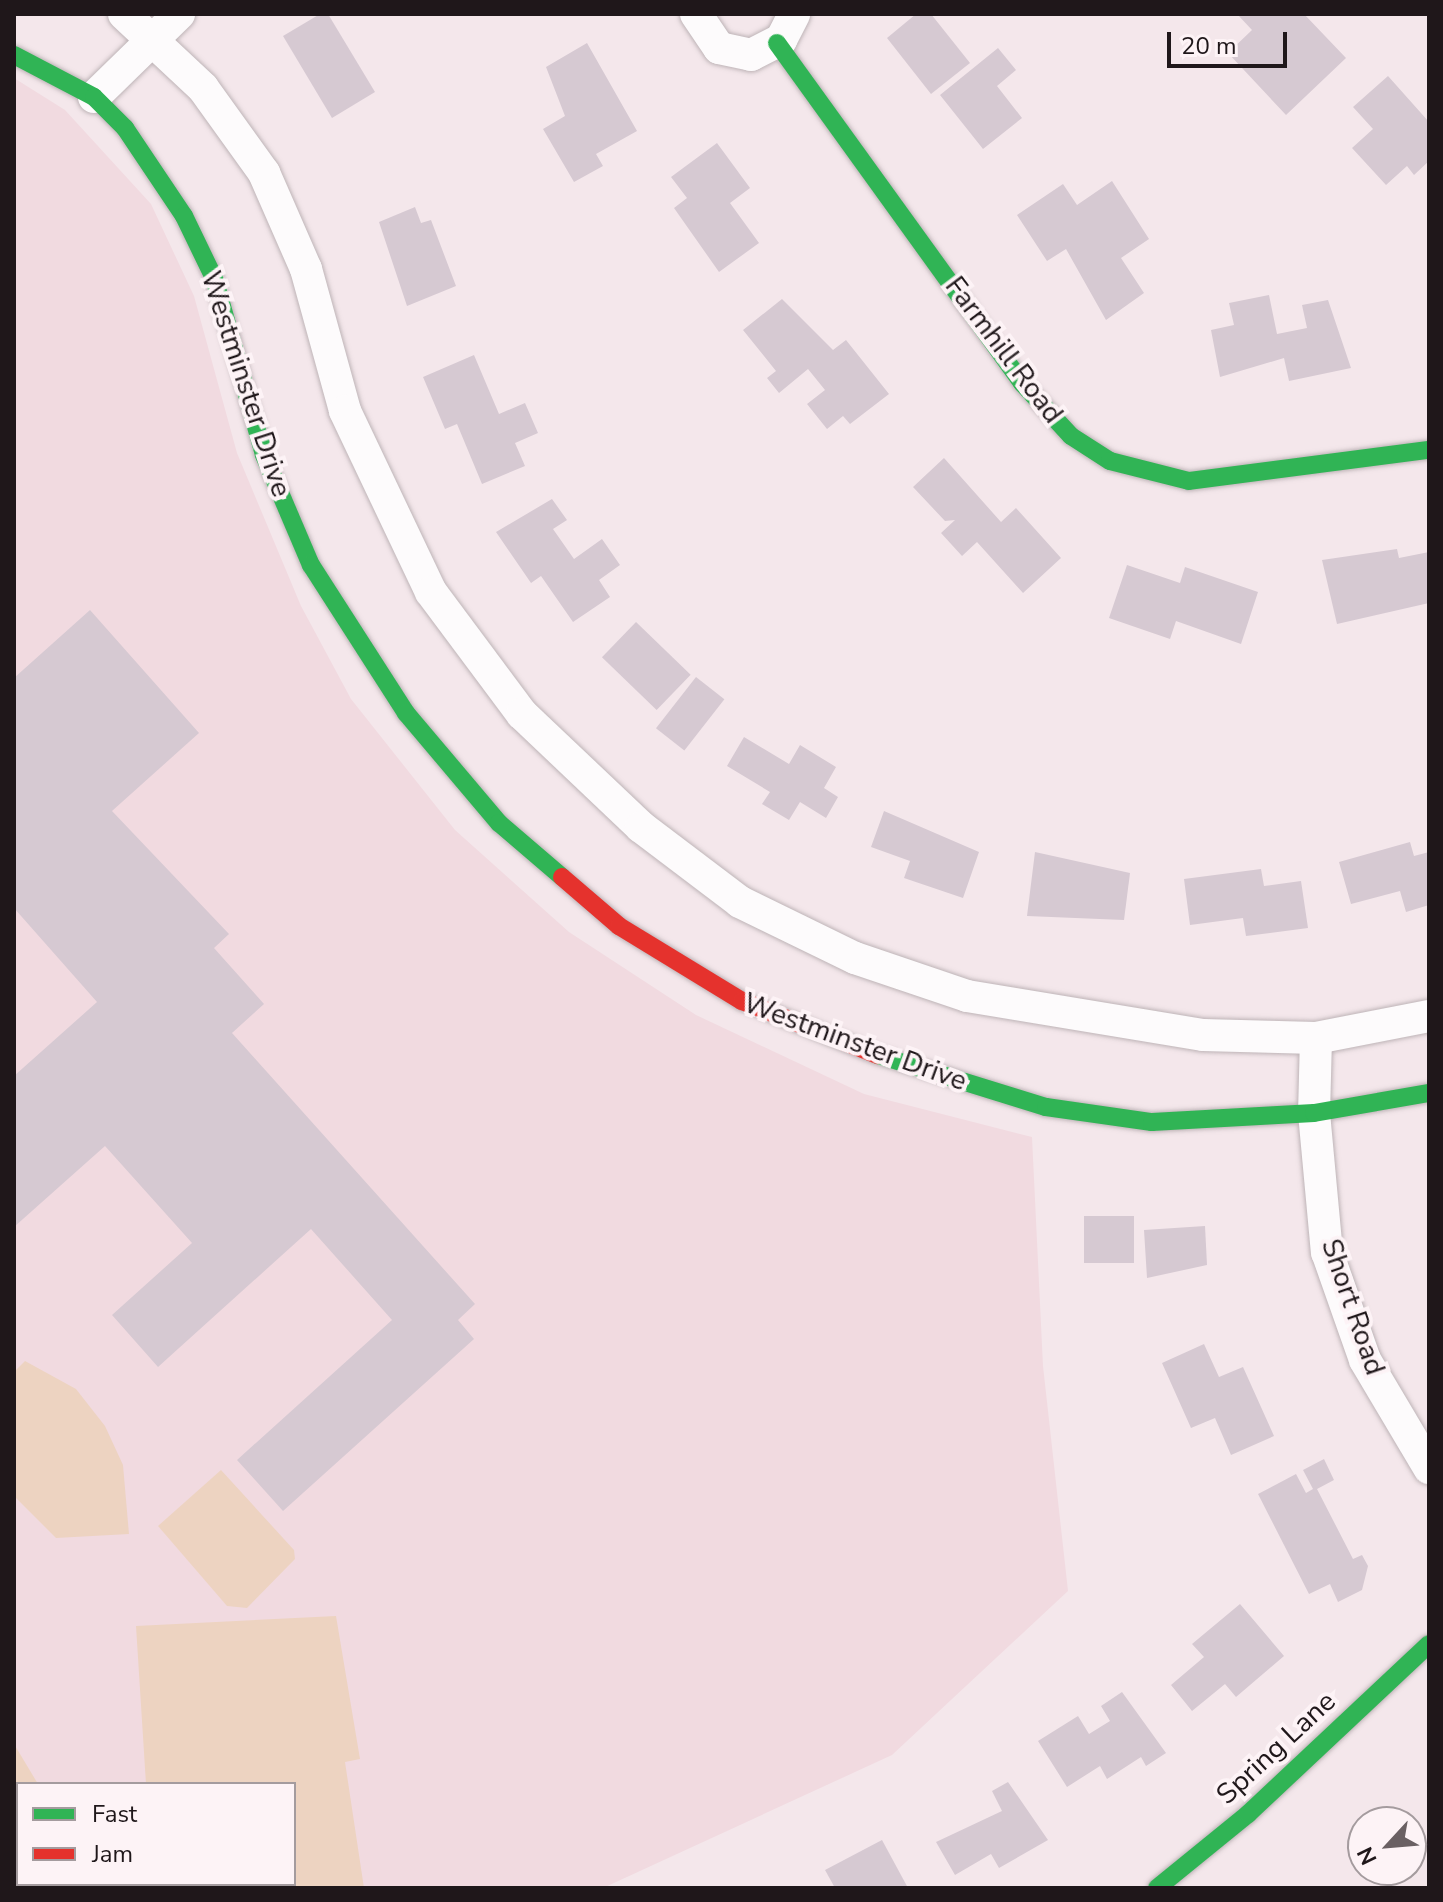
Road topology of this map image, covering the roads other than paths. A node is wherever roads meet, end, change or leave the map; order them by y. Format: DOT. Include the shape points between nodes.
graph roads {
  1 [pos="124,14"];
  2 [pos="179,14"];
  3 [pos="696,14"];
  4 [pos="794,14"];
  5 [pos="157,40"];
  6 [pos="777,43"];
  7 [pos="14,55"];
  8 [pos="94,97"];
  9 [pos="1429,450"];
  10 [pos="1429,1016"];
  11 [pos="1316,1038"];
  12 [pos="1429,1093"];
  13 [pos="1314,1113"];
  14 [pos="1429,1468"];
  15 [pos="1429,1644"];
  16 [pos="1157,1888"];
  1 -- 5 [label="street"];
  2 -- 5 [label="street"];
  3 -- 6 [label="street" via="706,37 735,54"];
  4 -- 6 [label="street"];
  5 -- 8 [label="street"];
  5 -- 11 [label="street" via="236,129 264,173 306,269 345,411 431,592 522,714 641,827 740,902 855,958 967,996 1203,1035"];
  6 -- 9 [label="street, Farmhill Road" via="1022,383 1071,436 1110,461 1189,481"];
  7 -- 8 [label="street, Westminster Drive"];
  8 -- 13 [label="street, Westminster Drive" via="152,163 214,278 264,455 311,565 450,770 552,872 674,964 742,1001 918,1071 1046,1107 1152,1122"];
  10 -- 11 [label="street"];
  11 -- 13 [label="street, Short Road"];
  12 -- 13 [label="street, Westminster Drive"];
  13 -- 14 [label="street, Short Road" via="1327,1252 1365,1360"];
  15 -- 16 [label="street, Spring Lane" via="1248,1814"];
}
